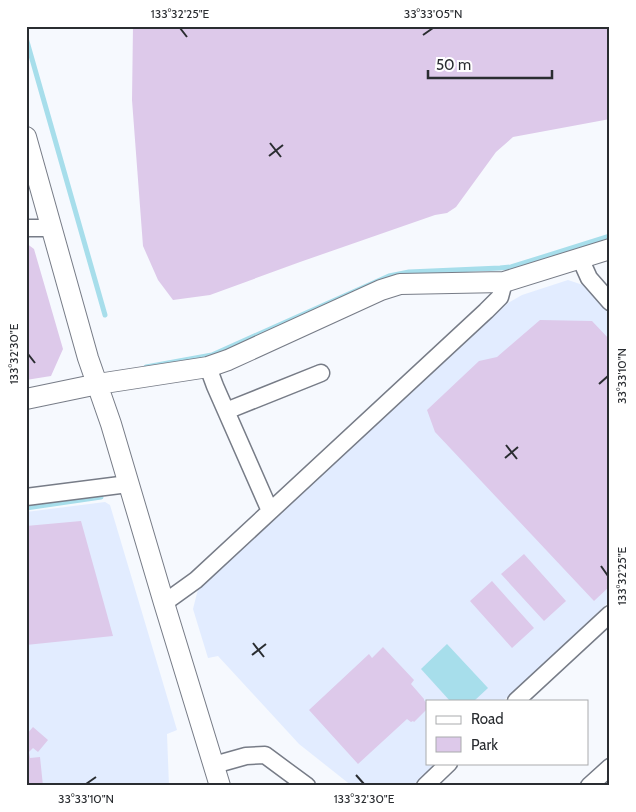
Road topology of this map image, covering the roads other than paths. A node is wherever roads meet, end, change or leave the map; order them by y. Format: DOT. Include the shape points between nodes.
graph roads {
  1 [pos="26,139"];
  2 [pos="26,228"];
  3 [pos="52,228"];
  4 [pos="610,249"];
  5 [pos="580,258"];
  6 [pos="504,282"];
  7 [pos="610,302"];
  8 [pos="208,367"];
  9 [pos="321,373"];
  10 [pos="98,384"];
  11 [pos="26,399"];
  12 [pos="226,411"];
  13 [pos="128,484"];
  14 [pos="26,497"];
  15 [pos="270,511"];
  16 [pos="164,603"];
  17 [pos="610,614"];
  18 [pos="517,700"];
  19 [pos="448,764"];
  20 [pos="214,766"];
  21 [pos="610,766"];
  22 [pos="220,786"];
  23 [pos="307,786"];
  24 [pos="425,786"];
  25 [pos="589,786"];
  1 -- 3 [label="street"];
  2 -- 3 [label="street"];
  3 -- 10 [label="street"];
  4 -- 5 [label="street"];
  5 -- 6 [label="street"];
  5 -- 7 [label="street" via="589,278"];
  6 -- 8 [label="street" via="400,284"];
  6 -- 15 [label="street" via="500,297 486,312"];
  8 -- 10 [label="street"];
  8 -- 12 [label="street"];
  9 -- 12 [label="street"];
  10 -- 11 [label="street"];
  10 -- 13 [label="street"];
  12 -- 15 [label="street"];
  13 -- 14 [label="street"];
  13 -- 16 [label="street"];
  15 -- 16 [label="street" via="196,580"];
  16 -- 20 [label="street"];
  17 -- 18 [label="street"];
  19 -- 24 [label="street"];
  20 -- 22 [label="street"];
  20 -- 23 [label="street" via="246,756 265,755"];
  21 -- 25 [label="street"];
}
